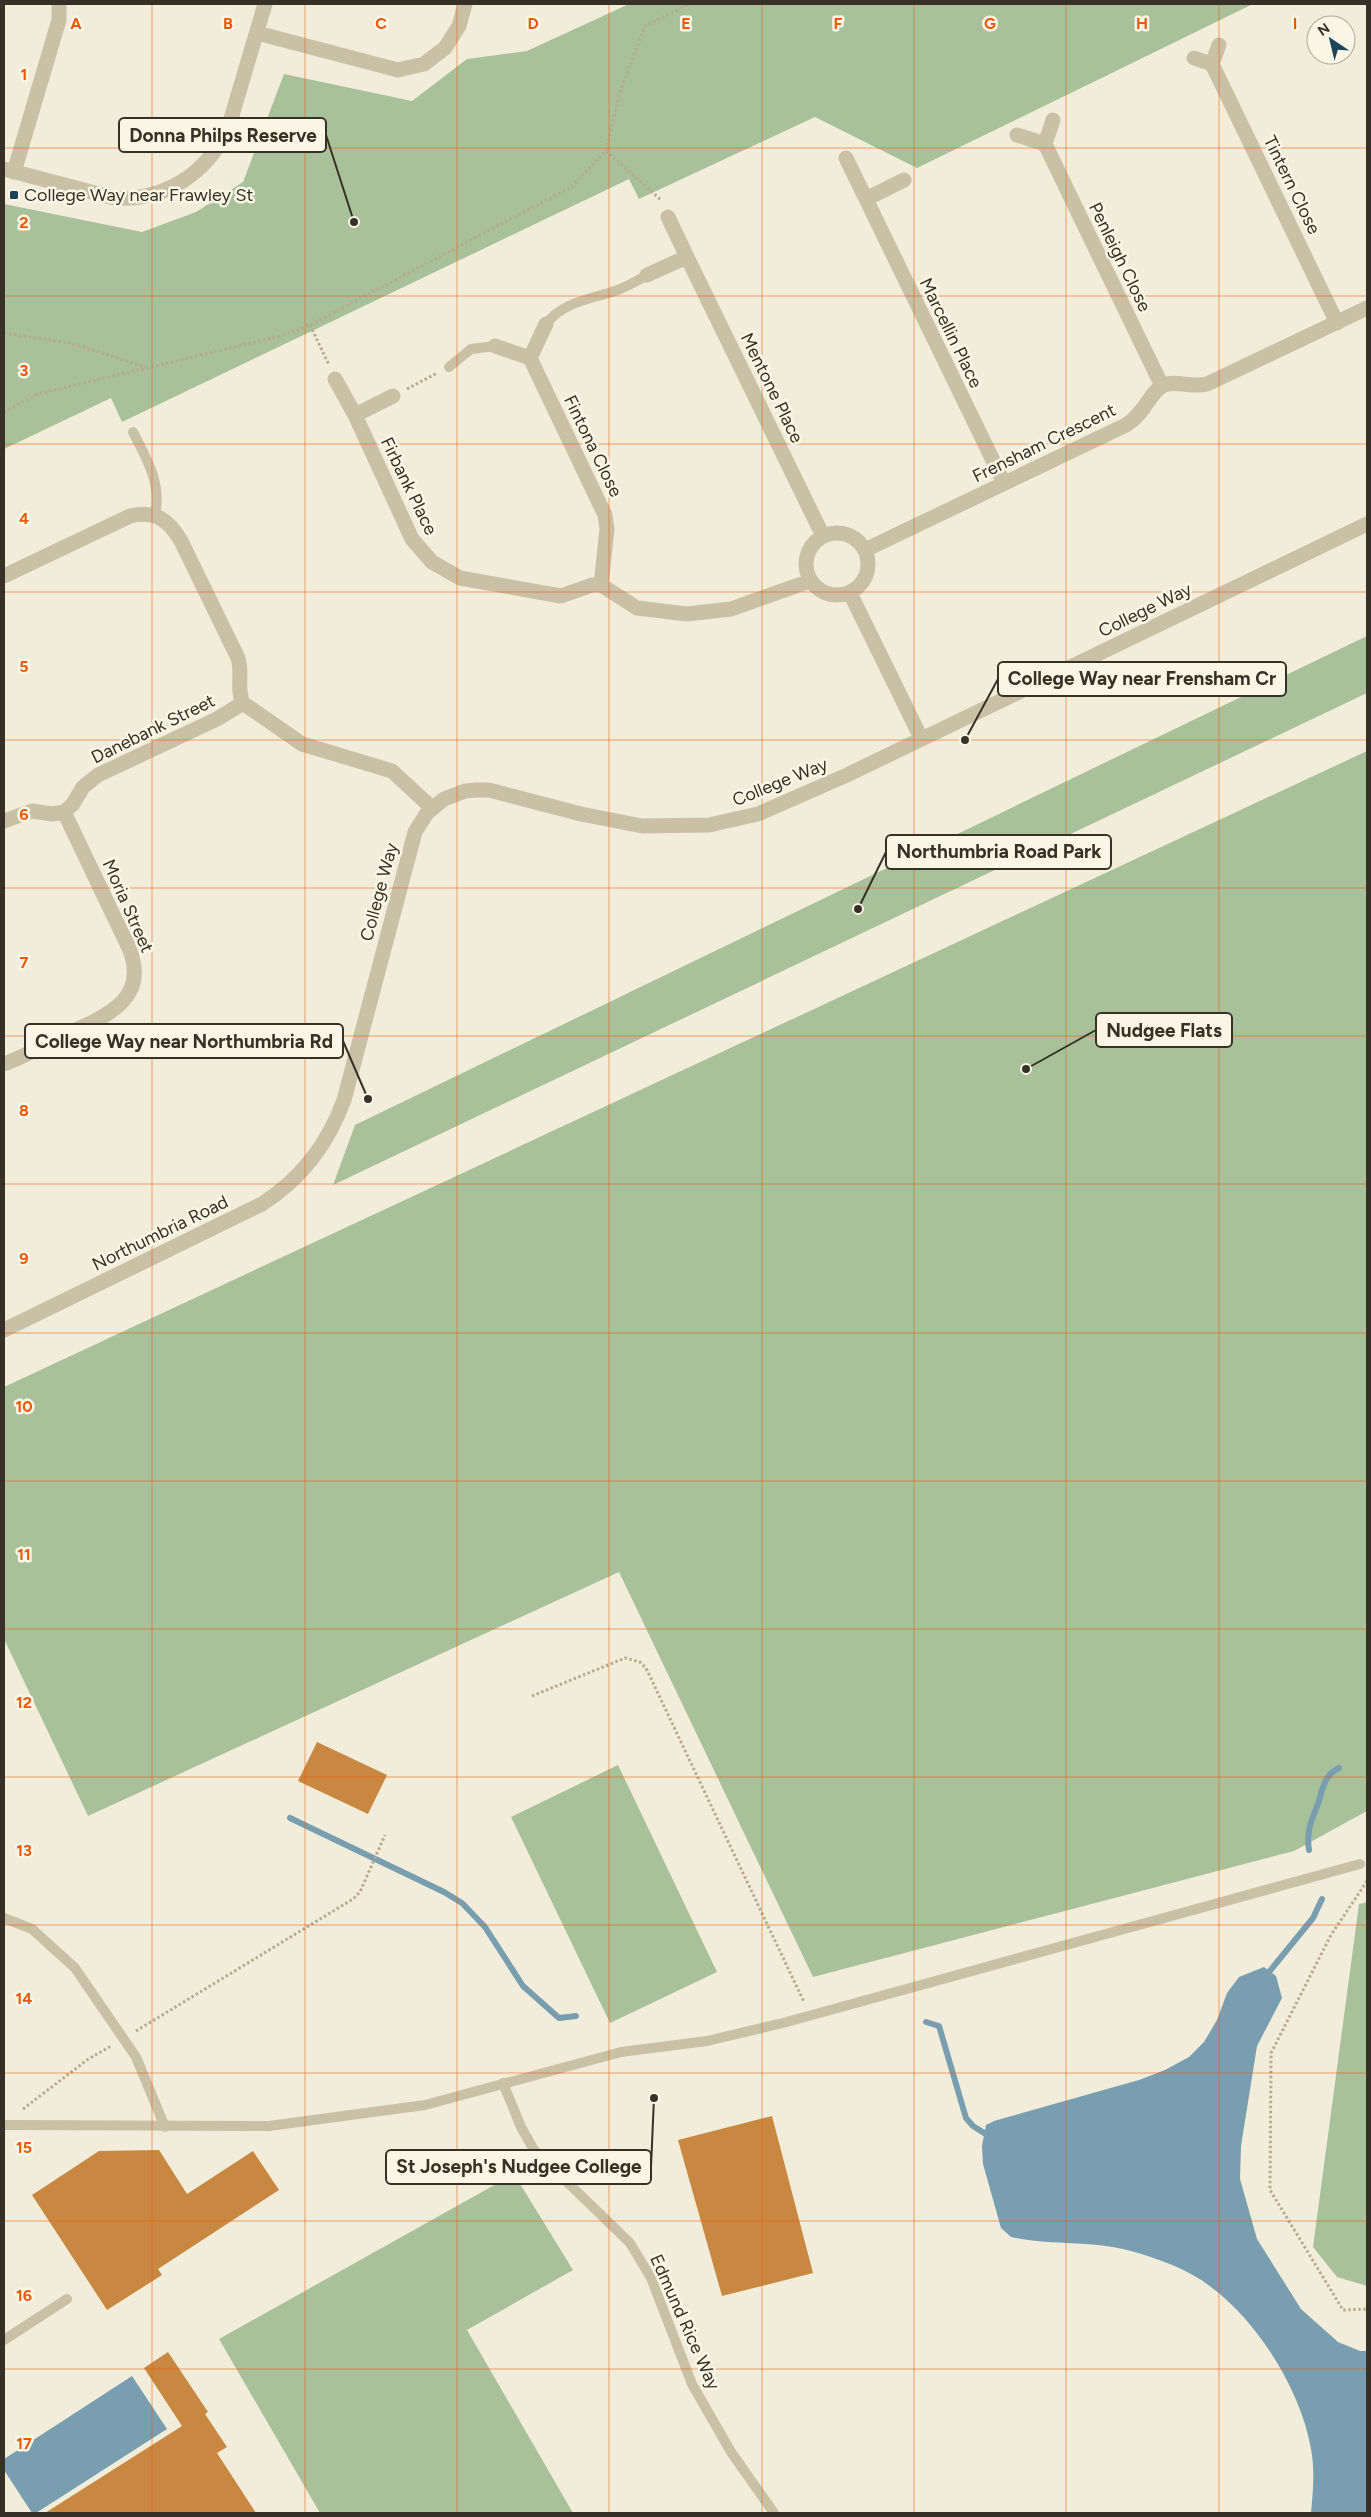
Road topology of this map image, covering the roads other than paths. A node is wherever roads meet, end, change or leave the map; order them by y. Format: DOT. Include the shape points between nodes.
graph roads {
  1 [pos="59,4"];
  2 [pos="265,4"];
  3 [pos="465,4"];
  4 [pos="257,34"];
  5 [pos="1219,44"];
  6 [pos="1194,58"];
  7 [pos="1212,64"];
  8 [pos="1053,120"];
  9 [pos="1017,135"];
  10 [pos="1045,144"];
  11 [pos="846,158"];
  12 [pos="9,171"];
  13 [pos="904,180"];
  14 [pos="866,199"];
  15 [pos="668,217"];
  16 [pos="687,257"];
  17 [pos="647,275"];
  18 [pos="1367,308"];
  19 [pos="1337,323"];
  20 [pos="546,324"];
  21 [pos="495,346"];
  22 [pos="530,358"];
  23 [pos="449,367"];
  24 [pos="335,379"];
  25 [pos="1162,386"];
  26 [pos="393,396"];
  27 [pos="355,415"];
  28 [pos="133,432"];
  29 [pos="1004,483"];
  30 [pos="155,515"];
  31 [pos="1367,524"];
  32 [pos="823,536"];
  33 [pos="865,550"];
  34 [pos="4,576"];
  35 [pos="810,581"];
  36 [pos="601,585"];
  37 [pos="850,593"];
  38 [pos="243,703"];
  39 [pos="922,738"];
  40 [pos="432,808"];
  41 [pos="64,812"];
  42 [pos="4,821"];
  43 [pos="4,1064"];
  44 [pos="318,1151"];
  45 [pos="4,1330"];
  46 [pos="1360,1864"];
  47 [pos="4,1918"];
  48 [pos="502,2083"];
  49 [pos="5,2126"];
  50 [pos="164,2127"];
  51 [pos="67,2299"];
  52 [pos="4,2340"];
  53 [pos="774,2513"];
  1 -- 12 [label="street" via="59,20"];
  2 -- 4 [label="street"];
  3 -- 4 [label="street" via="459,26 445,48 424,64 398,70"];
  4 -- 12 [label="street" via="220,144 204,165 184,182 157,194 128,199 99,195"];
  5 -- 7 [label="street"];
  6 -- 7 [label="street"];
  7 -- 19 [label="street, Tintern Close"];
  8 -- 10 [label="street"];
  9 -- 10 [label="street"];
  10 -- 25 [label="street, Penleigh Close"];
  11 -- 14 [label="street, Marcellin Place"];
  13 -- 14 [label="street"];
  14 -- 29 [label="street, Marcellin Place"];
  15 -- 16 [label="street, Mentone Place"];
  16 -- 17 [label="street"];
  16 -- 32 [label="street, Mentone Place"];
  17 -- 20 [label="lane" via="622,288 560,310"];
  18 -- 19 [label="street"];
  19 -- 25 [label="street" via="1207,384 1194,387 1173,383"];
  20 -- 22 [label="street"];
  21 -- 22 [label="street"];
  21 -- 23 [label="lane" via="471,349"];
  22 -- 36 [label="street, Fintona Close" via="605,515 608,529"];
  24 -- 27 [label="street, Firbank Place"];
  25 -- 29 [label="street, Frensham Crescent" via="1133,420"];
  26 -- 27 [label="street"];
  27 -- 36 [label="street, Firbank Place" via="412,539 432,562 460,578 550,595 570,594 585,587"];
  28 -- 30 [label="lane" via="156,480"];
  29 -- 33 [label="street, Frensham Crescent"];
  30 -- 34 [label="street" via="138,514 119,521"];
  30 -- 38 [label="street" via="168,523 181,541 238,658"];
  31 -- 39 [label="street, College Way"];
  32 -- 33 [label="street" via="842,533 851,536"];
  32 -- 35 [label="street" via="814,542 807,555 806,571"];
  33 -- 37 [label="street" via="868,560 865,579"];
  35 -- 36 [label="street" via="731,609 687,614 637,608"];
  35 -- 37 [label="street" via="815,588 832,596"];
  37 -- 39 [label="street"];
  38 -- 40 [label="street" via="302,744 392,770"];
  38 -- 41 [label="street, Danebank Street" via="218,719 98,775 83,787"];
  39 -- 40 [label="street, College Way" via="790,802 750,816 709,825 642,826 489,790 465,791 444,799"];
  40 -- 44 [label="street, College Way" via="412,840 344,1100 330,1134"];
  41 -- 42 [label="street" via="32,811"];
  41 -- 43 [label="street, Moria Street" via="129,948 135,979 125,999 109,1014"];
  44 -- 45 [label="street, Northumbria Road" via="292,1181 262,1204"];
  46 -- 48 [label="lane" via="808,2017 707,2041 621,2052"];
  47 -- 50 [label="lane" via="32,1929 75,1968 136,2057"];
  48 -- 50 [label="lane" via="425,2105 268,2126"];
  48 -- 53 [label="lane, Edmund Rice Way" via="534,2150 630,2243 651,2278 692,2384 731,2452"];
  49 -- 50 [label="lane"];
  51 -- 52 [label="lane"];
}
